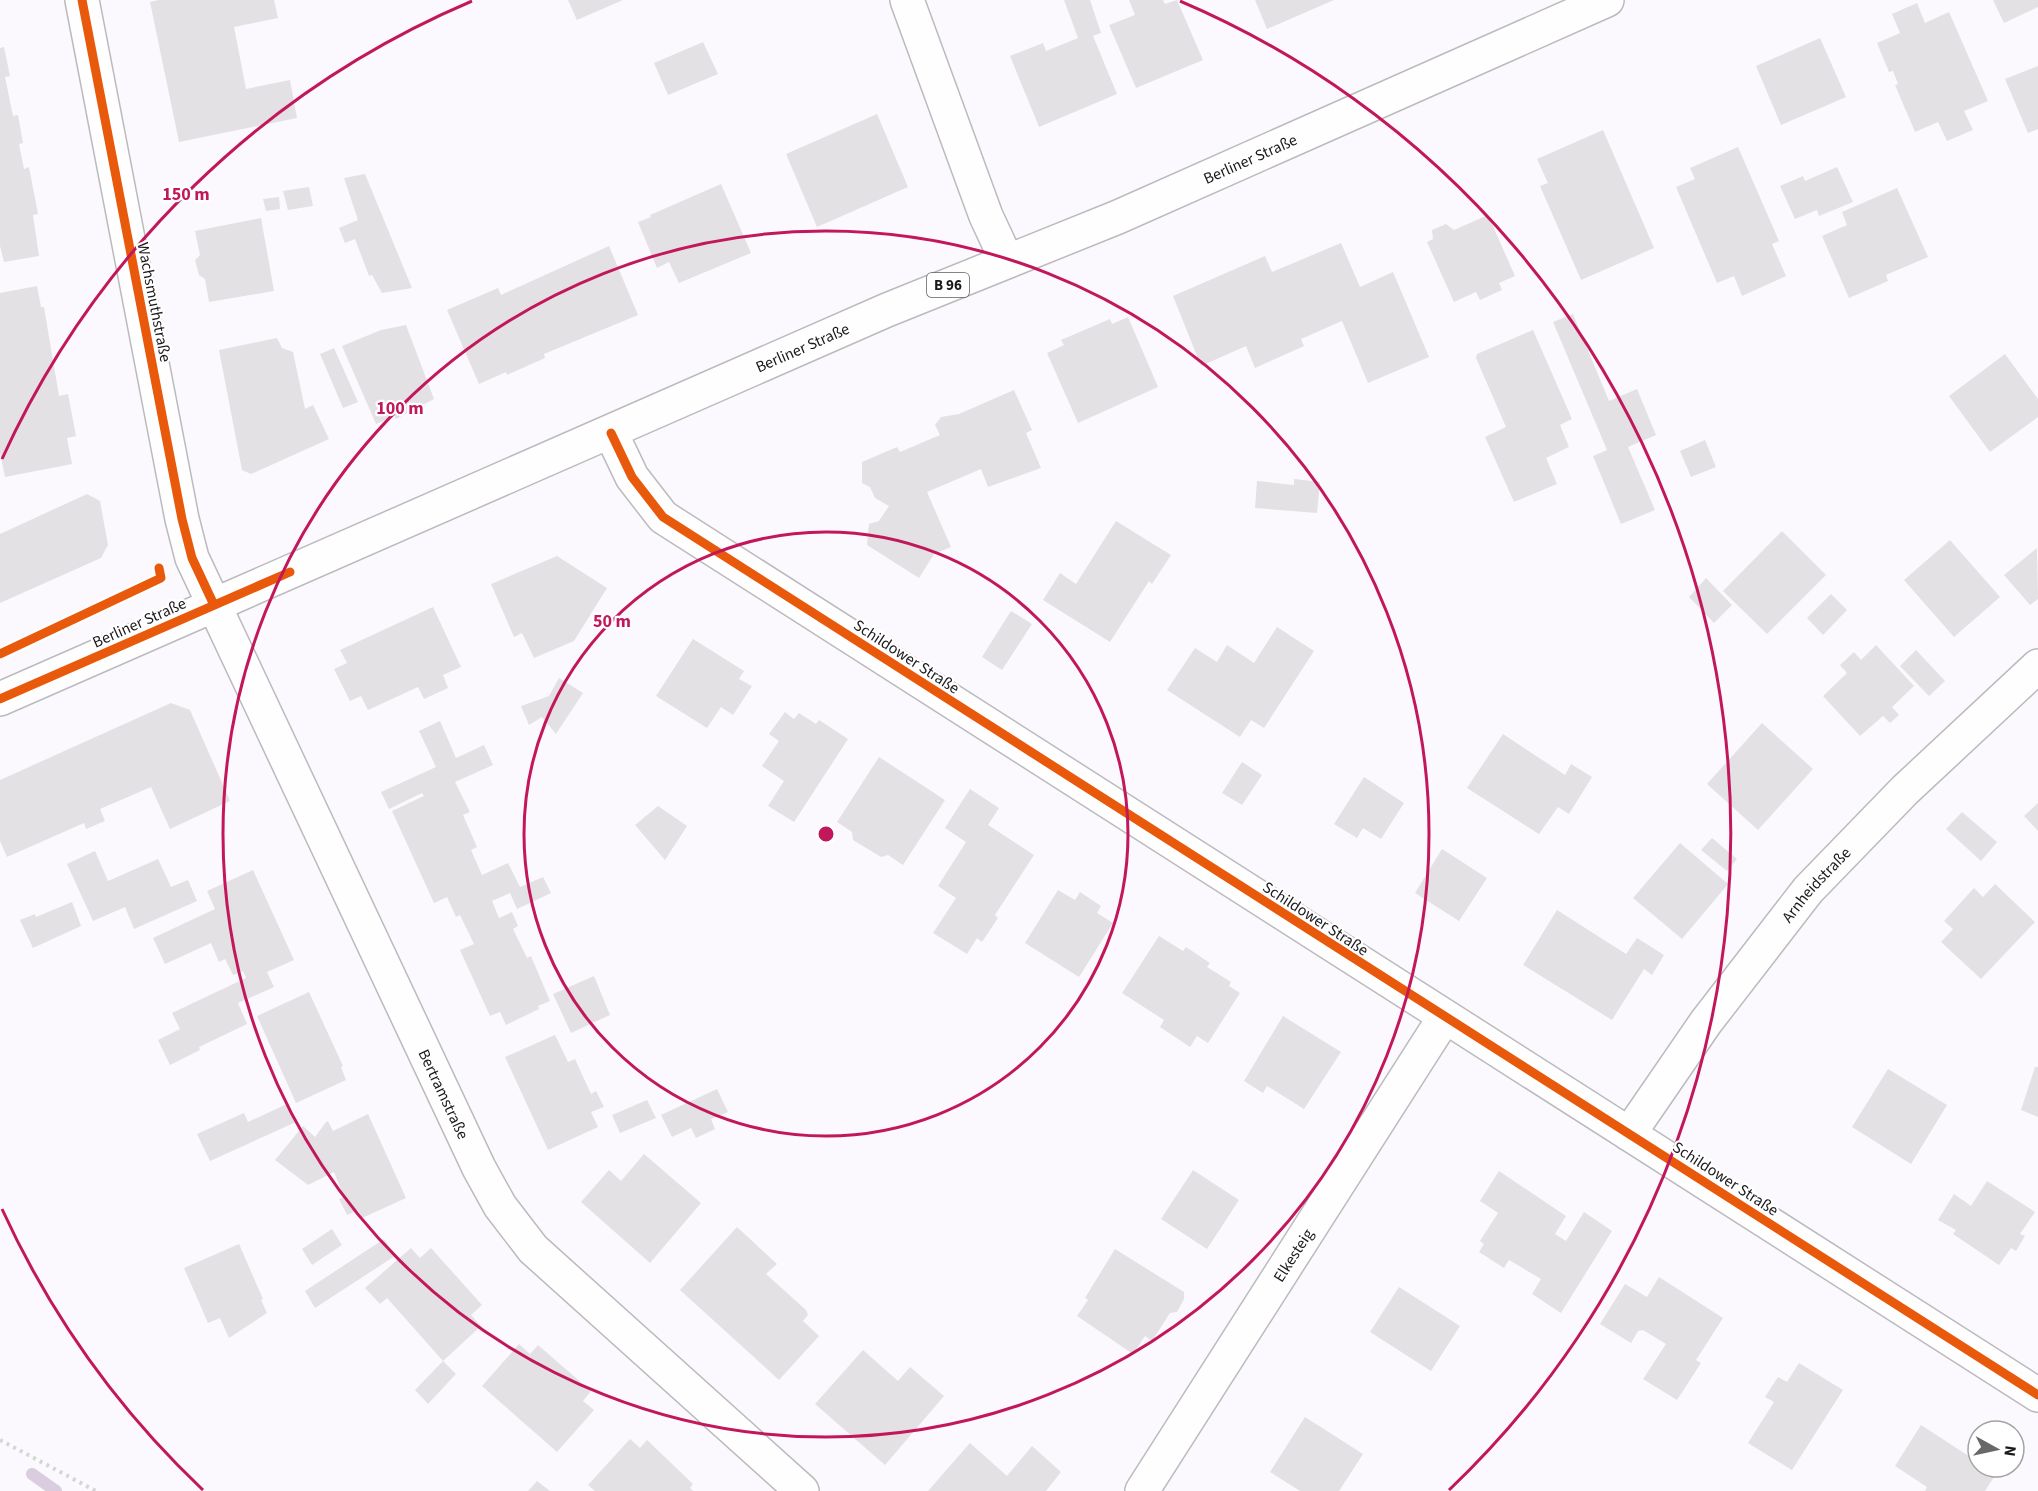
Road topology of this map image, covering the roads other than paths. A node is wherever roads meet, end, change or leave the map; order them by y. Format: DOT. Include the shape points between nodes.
graph roads {
  1 [pos="82,0"];
  2 [pos="907,0"];
  3 [pos="1607,0"];
  4 [pos="1006,261"];
  5 [pos="611,433"];
  6 [pos="214,605"];
  7 [pos="2038,666"];
  8 [pos="0,699"];
  9 [pos="1444,1018"];
  10 [pos="1629,1134"];
  11 [pos="2038,1395"];
  12 [pos="802,1491"];
  13 [pos="1142,1491"];
  1 -- 6 [label="street, Wachsmuthstraße" via="182,519 192,558"];
  2 -- 4 [label="street"];
  3 -- 4 [label="street, Berliner Straße / B 96" via="1139,208"];
  4 -- 5 [label="street, Berliner Straße / B 96"];
  5 -- 6 [label="street, Berliner Straße / B 96"];
  5 -- 9 [label="street, Schildower Straße" via="632,477 663,517"];
  6 -- 8 [label="street, Berliner Straße / B 96"];
  6 -- 12 [label="street, Bertramstraße" via="500,1206 533,1249"];
  7 -- 10 [label="street, Arnheidstraße" via="1905,790 1808,890 1706,1022"];
  9 -- 10 [label="street, Schildower Straße"];
  9 -- 13 [label="street, Elkesteig"];
  10 -- 11 [label="street, Schildower Straße"];
}
